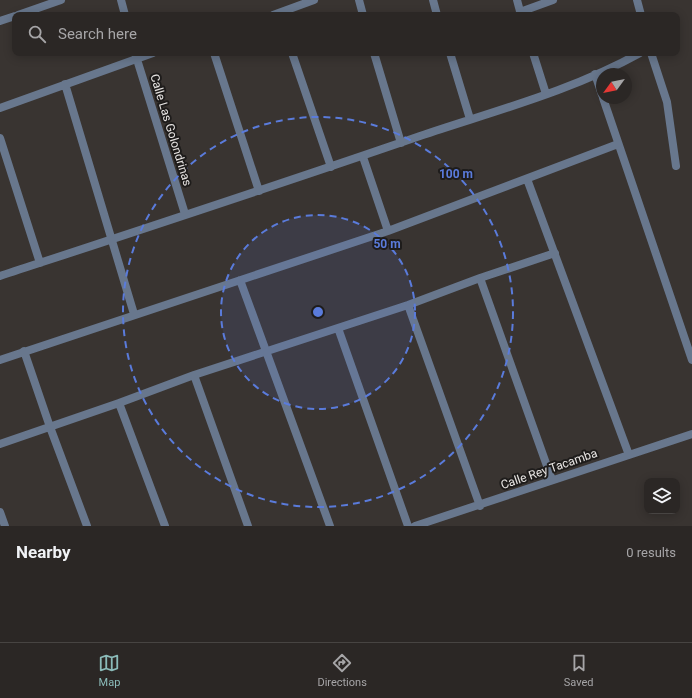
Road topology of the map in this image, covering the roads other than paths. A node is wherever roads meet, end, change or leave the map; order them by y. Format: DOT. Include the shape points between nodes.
graph roads {
  1 [pos="61,0"];
  2 [pos="121,0"];
  3 [pos="314,0"];
  4 [pos="359,0"];
  5 [pos="433,0"];
  6 [pos="516,0"];
  7 [pos="553,0"];
  8 [pos="637,0"];
  9 [pos="27,12"];
  10 [pos="124,12"];
  11 [pos="282,12"];
  12 [pos="362,12"];
  13 [pos="436,12"];
  14 [pos="520,12"];
  15 [pos="526,12"];
  16 [pos="640,12"];
  17 [pos="12,17"];
  18 [pos="0,21"];
  19 [pos="136,56"];
  20 [pos="215,56"];
  21 [pos="293,56"];
  22 [pos="375,56"];
  23 [pos="451,56"];
  24 [pos="534,56"];
  25 [pos="634,56"];
  26 [pos="652,56"];
  27 [pos="595,74"];
  28 [pos="596,77"];
  29 [pos="64,84"];
  30 [pos="546,94"];
  31 [pos="605,104"];
  32 [pos="0,108"];
  33 [pos="470,119"];
  34 [pos="0,138"];
  35 [pos="401,143"];
  36 [pos="618,144"];
  37 [pos="363,157"];
  38 [pos="676,166"];
  39 [pos="331,167"];
  40 [pos="527,179"];
  41 [pos="259,190"];
  42 [pos="185,214"];
  43 [pos="388,231"];
  44 [pos="112,239"];
  45 [pos="555,253"];
  46 [pos="40,263"];
  47 [pos="0,276"];
  48 [pos="480,278"];
  49 [pos="240,280"];
  50 [pos="408,305"];
  51 [pos="134,314"];
  52 [pos="338,328"];
  53 [pos="24,351"];
  54 [pos="266,351"];
  55 [pos="0,360"];
  56 [pos="692,360"];
  57 [pos="194,375"];
  58 [pos="119,403"];
  59 [pos="50,427"];
  60 [pos="692,434"];
  61 [pos="0,444"];
  62 [pos="629,455"];
  63 [pos="552,480"];
  64 [pos="480,506"];
  65 [pos="0,512"];
  66 [pos="5,526"];
  67 [pos="87,526"];
  68 [pos="165,526"];
  69 [pos="248,526"];
  70 [pos="330,526"];
  71 [pos="408,526"];
  72 [pos="414,526"];
  1 -- 9 [label="street"];
  2 -- 10 [label="street"];
  3 -- 11 [label="street"];
  4 -- 12 [label="street"];
  5 -- 13 [label="street"];
  6 -- 14 [label="street"];
  7 -- 15 [label="street"];
  8 -- 16 [label="street"];
  17 -- 18 [label="street"];
  19 -- 29 [label="street"];
  19 -- 42 [label="street, Calle Las Golondrinas"];
  20 -- 41 [label="street"];
  21 -- 39 [label="street"];
  22 -- 35 [label="street"];
  23 -- 33 [label="street"];
  24 -- 30 [label="street"];
  25 -- 27 [label="street"];
  26 -- 38 [label="street" via="667,102"];
  27 -- 28 [label="street"];
  27 -- 30 [label="street"];
  29 -- 32 [label="street"];
  29 -- 44 [label="street"];
  30 -- 33 [label="street"];
  31 -- 36 [label="street"];
  33 -- 35 [label="street"];
  34 -- 46 [label="street"];
  35 -- 37 [label="street"];
  36 -- 40 [label="street"];
  36 -- 56 [label="street"];
  37 -- 39 [label="street"];
  37 -- 43 [label="street"];
  39 -- 41 [label="street"];
  40 -- 43 [label="street"];
  40 -- 45 [label="street"];
  41 -- 42 [label="street"];
  42 -- 44 [label="street"];
  43 -- 49 [label="street"];
  44 -- 46 [label="street"];
  44 -- 51 [label="street"];
  45 -- 48 [label="street"];
  45 -- 62 [label="street"];
  46 -- 47 [label="street"];
  48 -- 50 [label="street"];
  48 -- 63 [label="street"];
  49 -- 51 [label="street"];
  49 -- 54 [label="street"];
  50 -- 52 [label="street"];
  50 -- 64 [label="street"];
  51 -- 53 [label="street"];
  52 -- 54 [label="street"];
  52 -- 71 [label="street"];
  53 -- 55 [label="street"];
  53 -- 59 [label="street"];
  54 -- 57 [label="street"];
  54 -- 70 [label="street"];
  57 -- 58 [label="street"];
  57 -- 69 [label="street"];
  58 -- 59 [label="street"];
  58 -- 68 [label="street"];
  59 -- 61 [label="street"];
  59 -- 67 [label="street"];
  60 -- 62 [label="street, Calle Rey Tacamba"];
  62 -- 63 [label="street, Calle Rey Tacamba"];
  63 -- 64 [label="street, Calle Rey Tacamba"];
  64 -- 72 [label="street, Calle Rey Tacamba"];
  65 -- 66 [label="street"];
}
